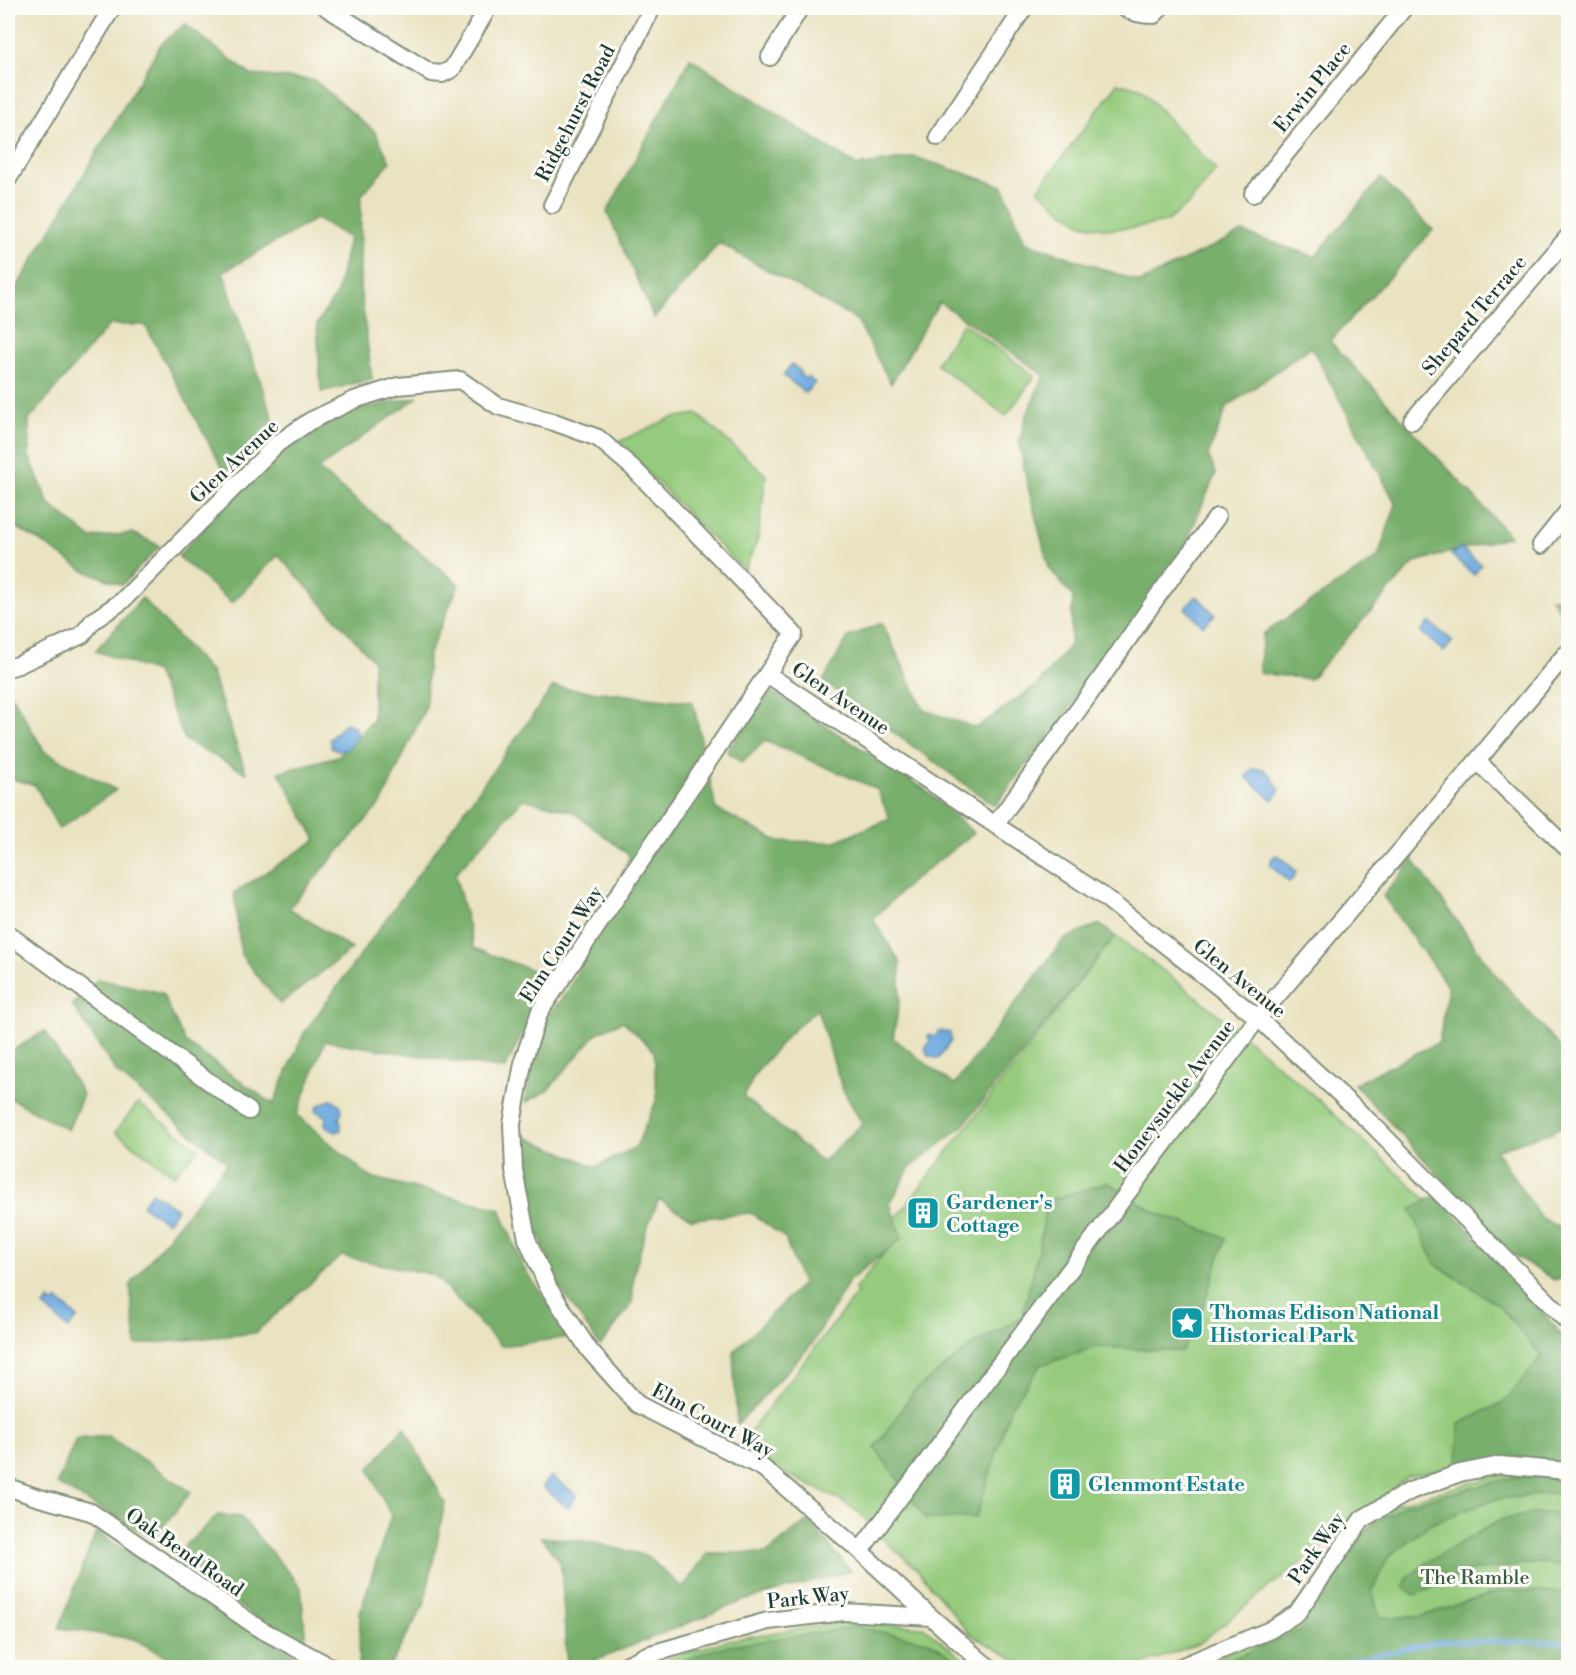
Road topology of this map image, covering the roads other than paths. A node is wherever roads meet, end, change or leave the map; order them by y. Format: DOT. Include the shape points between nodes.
graph roads {
  1 [pos="112,8"];
  2 [pos="327,8"];
  3 [pos="488,8"];
  4 [pos="652,8"];
  5 [pos="800,8"];
  6 [pos="1024,8"];
  7 [pos="1124,8"];
  8 [pos="1160,8"];
  9 [pos="1404,8"];
  10 [pos="770,57"];
  11 [pos="938,137"];
  12 [pos="8,178"];
  13 [pos="1252,194"];
  14 [pos="552,205"];
  15 [pos="1569,237"];
  16 [pos="1412,421"];
  17 [pos="1569,511"];
  18 [pos="1217,517"];
  19 [pos="1541,545"];
  20 [pos="1565,655"];
  21 [pos="8,668"];
  22 [pos="767,674"];
  23 [pos="1477,761"];
  24 [pos="995,825"];
  25 [pos="1569,849"];
  26 [pos="8,934"];
  27 [pos="1258,1018"];
  28 [pos="249,1112"];
  29 [pos="1569,1322"];
  30 [pos="1569,1471"];
  31 [pos="8,1487"];
  32 [pos="860,1551"];
  33 [pos="931,1617"];
  34 [pos="333,1668"];
  35 [pos="619,1668"];
  36 [pos="990,1668"];
  37 [pos="1178,1668"];
  1 -- 12 [label="street"];
  2 -- 3 [label="street" via="431,73 442,74 452,69"];
  4 -- 14 [label="street, Ridgehurst Road"];
  5 -- 10 [label="street"];
  6 -- 11 [label="street"];
  7 -- 8 [label="street" via="1155,15"];
  9 -- 13 [label="street, Erwin Place"];
  15 -- 16 [label="street, Shepard Terrace"];
  17 -- 19 [label="street"];
  18 -- 24 [label="street"];
  20 -- 23 [label="street, Honeysuckle Avenue"];
  21 -- 22 [label="street, Glen Avenue" via="82,635 93,621 122,601 278,444 310,421 354,400 398,386 459,380 498,406 598,438 633,468 795,634"];
  22 -- 24 [label="street, Glen Avenue"];
  22 -- 32 [label="street, Elm Court Way" via="540,1011 524,1058 512,1124 514,1170 527,1239 548,1287 588,1350 637,1404 763,1468"];
  23 -- 25 [label="street"];
  23 -- 27 [label="street, Honeysuckle Avenue"];
  24 -- 27 [label="street, Glen Avenue" via="1103,896"];
  26 -- 28 [label="street"];
  27 -- 29 [label="street, Glen Avenue" via="1373,1125"];
  27 -- 32 [label="street, Honeysuckle Avenue"];
  30 -- 37 [label="street, Park Way" via="1500,1465 1460,1473 1410,1491 1362,1519 1297,1613 1270,1630"];
  31 -- 34 [label="street, Oak Bend Road" via="91,1512 260,1629"];
  32 -- 33 [label="street, Elm Court Way"];
  33 -- 35 [label="street, Park Way" via="844,1612 768,1621 647,1655"];
  33 -- 36 [label="street"];
}
